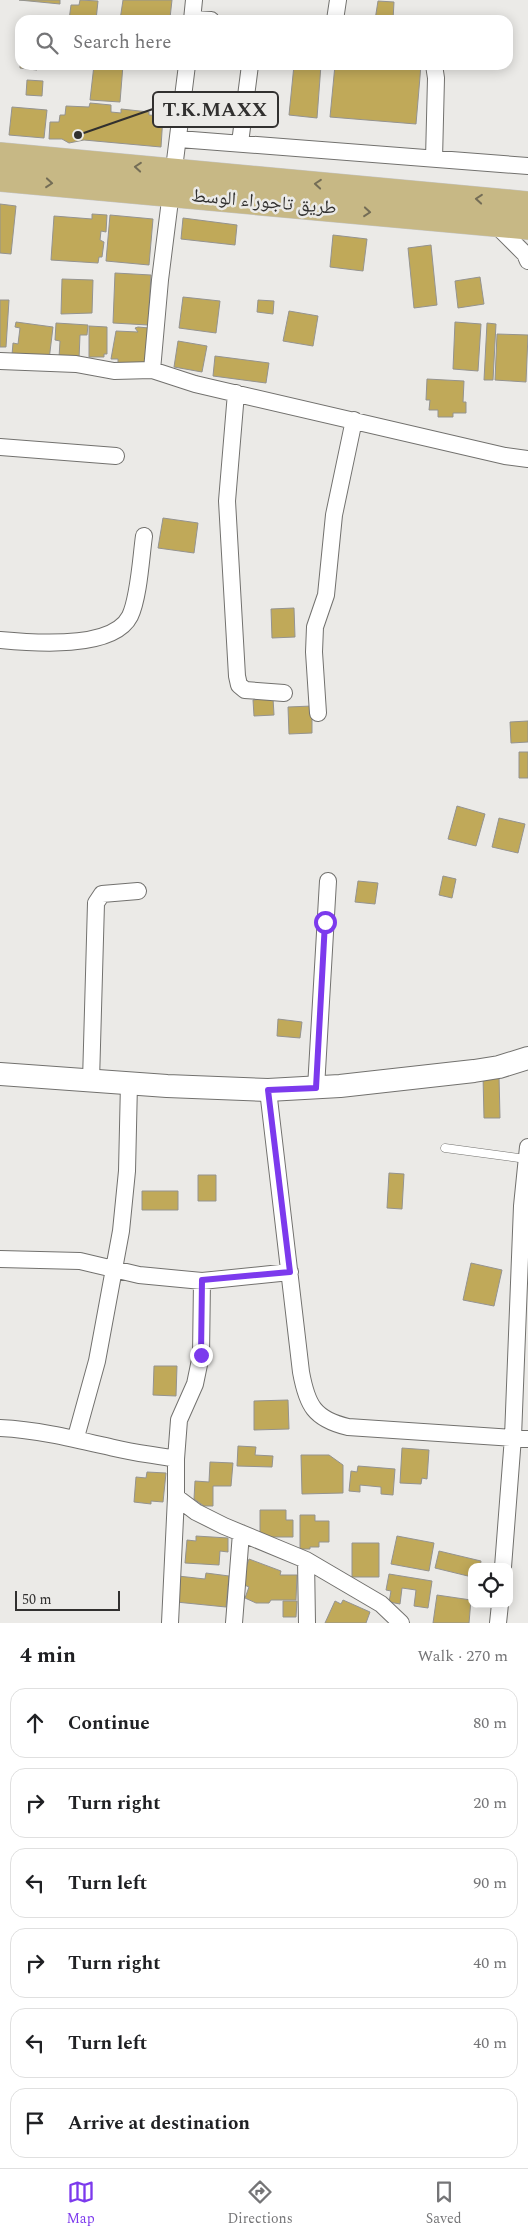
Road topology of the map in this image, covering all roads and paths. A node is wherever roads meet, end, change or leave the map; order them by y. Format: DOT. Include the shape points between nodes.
graph roads {
  1 [pos="194,0"];
  2 [pos="338,0"];
  3 [pos="192,15"];
  4 [pos="335,15"];
  5 [pos="186,70"];
  6 [pos="249,70"];
  7 [pos="435,70"];
  8 [pos="179,139"];
  9 [pos="240,144"];
  10 [pos="0,155"];
  11 [pos="434,159"];
  12 [pos="528,166"];
  13 [pos="0,179"];
  14 [pos="173,182"];
  15 [pos="528,204"];
  16 [pos="495,224"];
  17 [pos="528,227"];
  18 [pos="528,261"];
  19 [pos="0,361"];
  20 [pos="152,370"];
  21 [pos="236,393"];
  22 [pos="354,420"];
  23 [pos="0,447"];
  24 [pos="116,456"];
  25 [pos="528,459"];
  26 [pos="144,536"];
  27 [pos="0,640"];
  28 [pos="284,693"];
  29 [pos="318,713"];
  30 [pos="328,881"];
  31 [pos="138,891"];
  32 [pos="528,1058"];
  33 [pos="0,1074"];
  34 [pos="91,1081"];
  35 [pos="129,1083"];
  36 [pos="316,1088"];
  37 [pos="268,1090"];
  38 [pos="445,1148"];
  39 [pos="527,1155"];
  40 [pos="0,1259"];
  41 [pos="113,1269"];
  42 [pos="290,1272"];
  43 [pos="202,1280"];
  44 [pos="0,1428"];
  45 [pos="76,1437"];
  46 [pos="520,1438"];
  47 [pos="176,1459"];
  48 [pos="176,1498"];
  49 [pos="241,1533"];
  50 [pos="306,1560"];
  51 [pos="504,1563"];
  52 [pos="500,1608"];
  53 [pos="170,1623"];
  54 [pos="234,1623"];
  55 [pos="307,1623"];
  56 [pos="400,1623"];
  57 [pos="498,1623"];
  1 -- 3 [label="street"];
  2 -- 4 [label="street"];
  5 -- 8 [label="street"];
  6 -- 9 [label="street"];
  7 -- 11 [label="street"];
  8 -- 9 [label="street"];
  8 -- 14 [label="street"];
  9 -- 11 [label="street"];
  14 -- 10 [label="main road, one-way"];
  11 -- 12 [label="street"];
  13 -- 14 [label="main road, طريق تاجوراء الوسط, one-way"];
  15 -- 14 [label="main road, one-way"];
  14 -- 16 [label="main road, طريق تاجوراء الوسط, one-way"];
  14 -- 20 [label="street"];
  16 -- 17 [label="main road, طريق تاجوراء الوسط"];
  16 -- 18 [label="street"];
  19 -- 20 [label="street" via="76,364 114,371"];
  20 -- 21 [label="street"];
  21 -- 22 [label="street"];
  21 -- 28 [label="street" via="227,501 239,684 245,690"];
  22 -- 25 [label="street"];
  22 -- 29 [label="street" via="334,515 326,596 314,627"];
  23 -- 24 [label="street"];
  26 -- 27 [label="street" via="133,607 125,624 117,630 74,641"];
  30 -- 36 [label="street"];
  31 -- 34 [label="street" via="102,894 96,903"];
  32 -- 36 [label="street" via="474,1071"];
  33 -- 34 [label="street"];
  34 -- 35 [label="street"];
  35 -- 37 [label="street"];
  35 -- 41 [label="street" via="126,1181"];
  36 -- 37 [label="street"];
  37 -- 42 [label="street"];
  38 -- 39 [label="lane"];
  39 -- 46 [label="street" via="522,1206"];
  40 -- 41 [label="street" via="80,1261"];
  41 -- 43 [label="street" via="159,1278"];
  41 -- 45 [label="street" via="98,1361"];
  42 -- 43 [label="street"];
  42 -- 46 [label="street" via="304,1386 313,1409 321,1417 348,1427"];
  43 -- 47 [label="street" via="201,1355 195,1384 179,1420"];
  44 -- 45 [label="street"];
  45 -- 47 [label="street"];
  46 -- 51 [label="street"];
  47 -- 48 [label="street"];
  48 -- 49 [label="street" via="196,1512"];
  48 -- 53 [label="street"];
  49 -- 50 [label="street"];
  49 -- 54 [label="street"];
  50 -- 55 [label="street"];
  50 -- 56 [label="street" via="381,1604"];
  52 -- 57 [label="street"];
}
